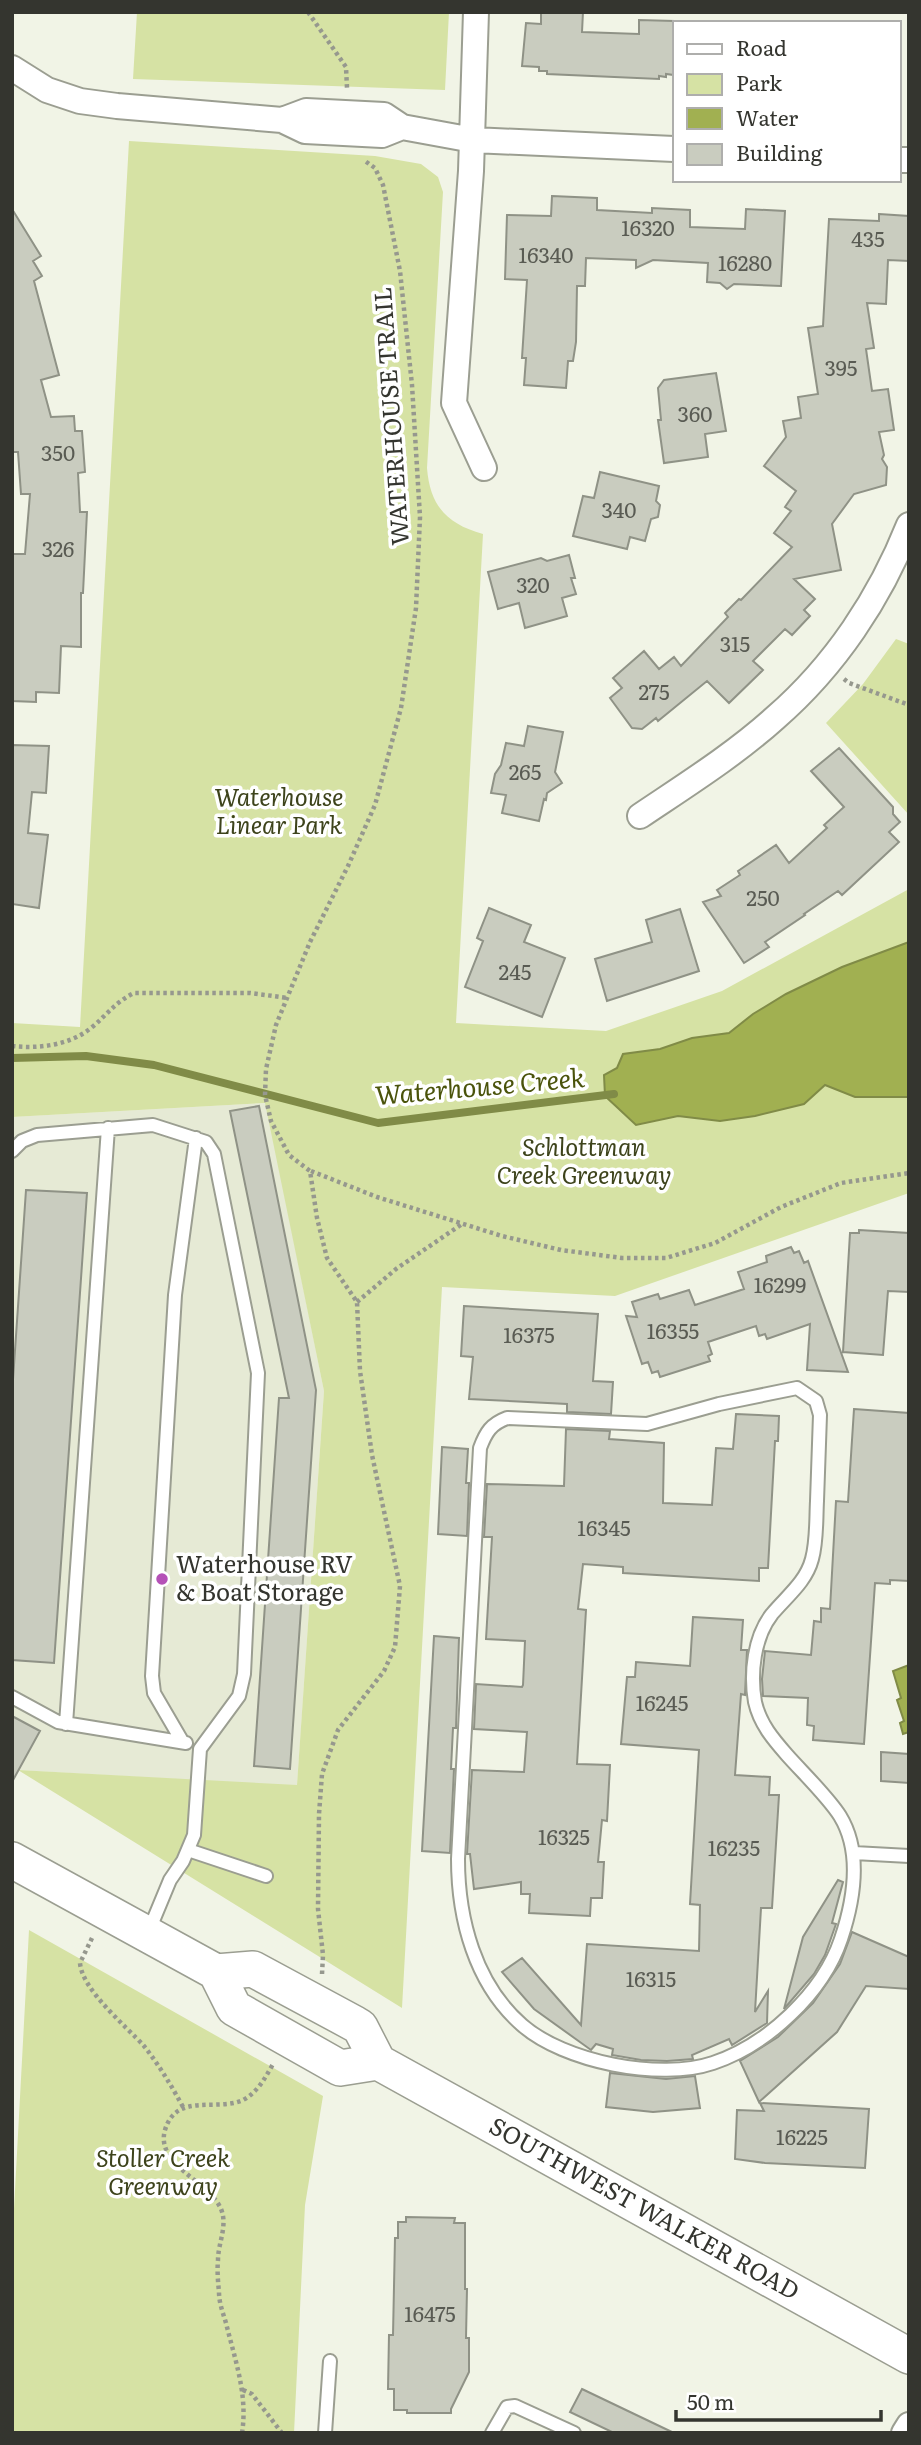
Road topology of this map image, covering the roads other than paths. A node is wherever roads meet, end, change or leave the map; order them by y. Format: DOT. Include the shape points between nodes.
graph roads {
  1 [pos="476,12"];
  2 [pos="12,68"];
  3 [pos="473,140"];
  4 [pos="673,149"];
  5 [pos="484,468"];
  6 [pos="909,525"];
  7 [pos="640,816"];
  8 [pos="108,1128"];
  9 [pos="196,1138"];
  10 [pos="12,1151"];
  11 [pos="12,1697"];
  12 [pos="66,1724"];
  13 [pos="182,1741"];
  14 [pos="200,1749"];
  15 [pos="188,1850"];
  16 [pos="854,1853"];
  17 [pos="909,1856"];
  18 [pos="12,1860"];
  19 [pos="266,1876"];
  20 [pos="148,1934"];
  21 [pos="909,2356"];
  22 [pos="330,2361"];
  23 [pos="909,2425"];
  24 [pos="325,2433"];
  25 [pos="492,2433"];
  26 [pos="574,2433"];
  27 [pos="904,2433"];
  1 -- 3 [label="street"];
  2 -- 3 [label="street" via="47,90 117,106 282,120 306,111 384,115 402,127"];
  3 -- 4 [label="street"];
  3 -- 5 [label="street" via="454,403"];
  6 -- 7 [label="street" via="868,609 828,665 776,718 735,751"];
  8 -- 9 [label="lane" via="153,1125"];
  8 -- 10 [label="lane" via="37,1135"];
  8 -- 12 [label="lane"];
  9 -- 13 [label="lane" via="175,1295 152,1676 153,1693"];
  9 -- 14 [label="lane" via="215,1154 258,1373 244,1674 239,1696"];
  11 -- 12 [label="lane"];
  12 -- 13 [label="lane"];
  13 -- 14 [label="lane"];
  14 -- 15 [label="lane" via="196,1822"];
  15 -- 19 [label="lane"];
  15 -- 20 [label="lane"];
  16 -- 16 [label="lane" via="840,1816 769,1734 759,1717 754,1686 757,1641 806,1574 812,1558 820,1415 816,1401 797,1388 647,1424 507,1418 495,1423 480,1448 458,1889 474,1954 506,2008 524,2027 572,2055 646,2069 713,2063 768,2033 797,2010 824,1974 849,1910"];
  16 -- 17 [label="lane"];
  18 -- 20 [label="main road, SOUTHWEST WALKER ROAD"];
  20 -- 21 [label="main road, SOUTHWEST WALKER ROAD" via="216,1972 253,1969 355,2024 378,2062"];
  22 -- 24 [label="lane"];
  23 -- 27 [label="street"];
  25 -- 26 [label="lane" via="507,2407 515,2406"];
}
